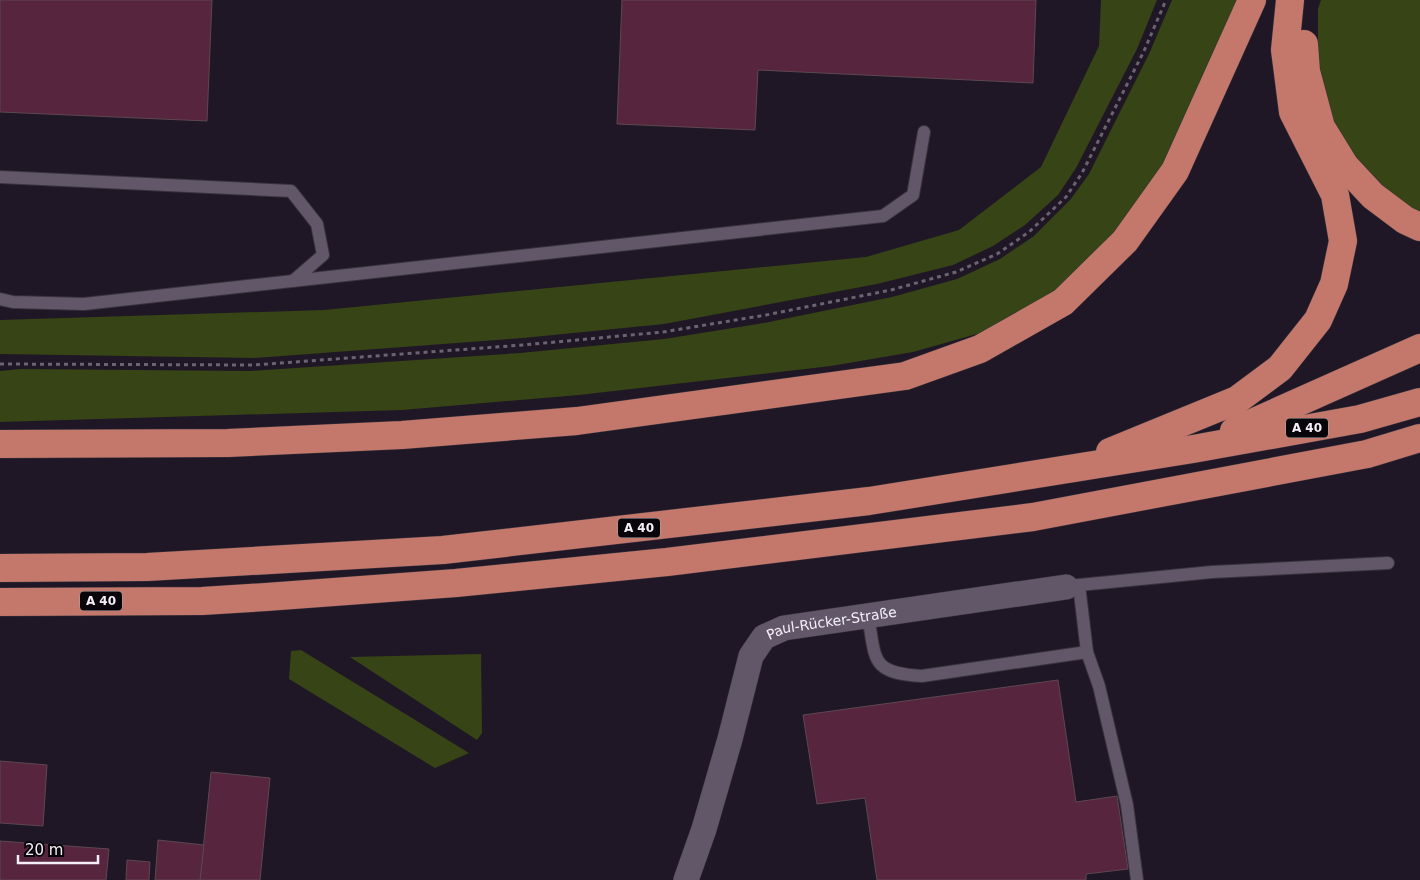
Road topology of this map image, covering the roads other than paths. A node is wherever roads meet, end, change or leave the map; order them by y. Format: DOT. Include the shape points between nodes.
graph roads {
  1 [pos="1252,0"];
  2 [pos="1290,0"];
  3 [pos="1308,0"];
  4 [pos="924,132"];
  5 [pos="0,177"];
  6 [pos="1420,227"];
  7 [pos="292,281"];
  8 [pos="0,299"];
  9 [pos="1420,348"];
  10 [pos="1420,402"];
  11 [pos="1420,438"];
  12 [pos="13,444"];
  13 [pos="1194,449"];
  14 [pos="1420,453"];
  15 [pos="1367,454"];
  16 [pos="1065,470"];
  17 [pos="1388,563"];
  18 [pos="0,568"];
  19 [pos="1073,586"];
  20 [pos="0,602"];
  21 [pos="868,616"];
  22 [pos="1087,652"];
  23 [pos="686,880"];
  24 [pos="1137,880"];
  1 -- 12 [label="highway" via="1175,171 1125,241 1062,302 980,349 905,376 577,421 402,435 228,444"];
  2 -- 16 [label="highway" via="1285,50 1293,112 1335,195 1343,240 1334,284 1318,320 1280,368 1237,400"];
  3 -- 6 [label="highway" via="1303,27 1306,71 1321,127 1345,166 1373,196"];
  4 -- 7 [label="lane" via="913,195 883,216"];
  5 -- 7 [label="lane" via="291,191 317,224 322,256"];
  7 -- 8 [label="lane" via="84,304"];
  9 -- 13 [label="highway"];
  10 -- 13 [label="highway, A 40" via="1360,419"];
  11 -- 15 [label="highway, A 40"];
  13 -- 16 [label="highway, A 40"];
  14 -- 15 [label="highway"];
  15 -- 20 [label="highway, A 40" via="1033,517 668,562 456,583 202,601"];
  16 -- 18 [label="highway, A 40" via="869,501 453,549 147,567"];
  17 -- 19 [label="lane" via="1212,572"];
  19 -- 21 [label="street, Paul-Rücker-Straße"];
  19 -- 22 [label="lane"];
  21 -- 22 [label="lane" via="876,658 884,669 900,675 922,676"];
  21 -- 23 [label="street, Paul-Rücker-Straße" via="784,628 764,636 751,656 704,829"];
  22 -- 24 [label="lane" via="1099,686 1127,806"];
}
